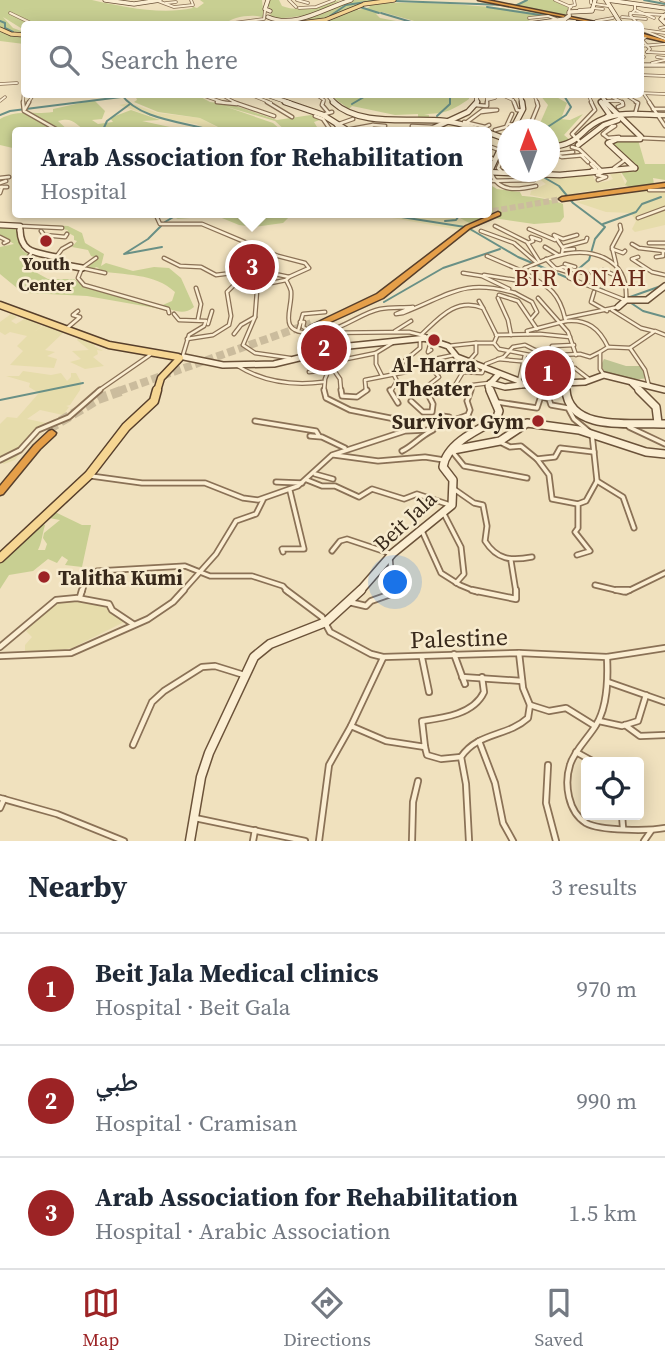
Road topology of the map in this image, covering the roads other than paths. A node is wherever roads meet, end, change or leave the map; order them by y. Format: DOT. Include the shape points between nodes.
graph roads {
  1 [pos="105,0"];
  2 [pos="151,0"];
  3 [pos="191,0"];
  4 [pos="268,0"];
  5 [pos="289,0"];
  6 [pos="297,0"];
  7 [pos="334,0"];
  8 [pos="349,0"];
  9 [pos="394,0"];
  10 [pos="555,0"];
  11 [pos="574,0"];
  12 [pos="608,0"];
  13 [pos="661,0"];
  14 [pos="117,1"];
  15 [pos="159,1"];
  16 [pos="178,1"];
  17 [pos="482,1"];
  18 [pos="620,1"];
  19 [pos="665,1"];
  20 [pos="308,3"];
  21 [pos="164,4"];
  22 [pos="643,4"];
  23 [pos="499,5"];
  24 [pos="593,5"];
  25 [pos="570,6"];
  26 [pos="608,6"];
  27 [pos="634,7"];
  28 [pos="659,8"];
  29 [pos="665,8"];
  30 [pos="524,9"];
  31 [pos="603,9"];
  32 [pos="582,10"];
  33 [pos="267,12"];
  34 [pos="645,13"];
  35 [pos="14,15"];
  36 [pos="631,15"];
  37 [pos="663,15"];
  38 [pos="529,18"];
  39 [pos="569,18"];
  40 [pos="613,18"];
  41 [pos="654,18"];
  42 [pos="646,19"];
  43 [pos="27,21"];
  44 [pos="240,21"];
  45 [pos="317,21"];
  46 [pos="553,21"];
  47 [pos="556,21"];
  48 [pos="588,21"];
  49 [pos="588,21"];
  50 [pos="598,21"];
  51 [pos="606,21"];
  52 [pos="620,21"];
  53 [pos="624,21"];
  54 [pos="636,21"];
  55 [pos="665,25"];
  56 [pos="659,26"];
  57 [pos="0,29"];
  58 [pos="644,32"];
  59 [pos="644,33"];
  60 [pos="665,33"];
  61 [pos="21,35"];
  62 [pos="665,41"];
  63 [pos="646,45"];
  64 [pos="664,50"];
  65 [pos="645,54"];
  66 [pos="657,57"];
  67 [pos="652,63"];
  68 [pos="665,63"];
  69 [pos="644,65"];
  70 [pos="644,75"];
  71 [pos="665,76"];
  72 [pos="17,83"];
  73 [pos="0,85"];
  74 [pos="644,93"];
  75 [pos="665,94"];
  76 [pos="644,96"];
  77 [pos="5,97"];
  78 [pos="22,98"];
  79 [pos="32,98"];
  80 [pos="208,98"];
  81 [pos="227,98"];
  82 [pos="256,98"];
  83 [pos="274,98"];
  84 [pos="321,98"];
  85 [pos="327,98"];
  86 [pos="477,98"];
  87 [pos="523,98"];
  88 [pos="536,98"];
  89 [pos="591,98"];
  90 [pos="601,98"];
  91 [pos="614,98"];
  92 [pos="630,98"];
  93 [pos="487,100"];
  94 [pos="513,100"];
  95 [pos="0,101"];
  96 [pos="622,101"];
  97 [pos="603,102"];
  98 [pos="237,104"];
  99 [pos="328,104"];
  100 [pos="476,106"];
  101 [pos="618,107"];
  102 [pos="665,109"];
  103 [pos="24,111"];
  104 [pos="508,111"];
  105 [pos="481,112"];
  106 [pos="523,112"];
  107 [pos="320,113"];
  108 [pos="465,115"];
  109 [pos="656,115"];
  110 [pos="271,116"];
  111 [pos="637,116"];
  112 [pos="292,117"];
  113 [pos="475,117"];
  114 [pos="606,118"];
  115 [pos="620,118"];
  116 [pos="353,119"];
  117 [pos="510,119"];
  118 [pos="519,119"];
  119 [pos="534,119"];
  120 [pos="339,123"];
  121 [pos="446,124"];
  122 [pos="373,125"];
  123 [pos="489,125"];
  124 [pos="385,126"];
  125 [pos="665,126"];
  126 [pos="52,127"];
  127 [pos="328,127"];
  128 [pos="344,127"];
  129 [pos="365,127"];
  130 [pos="370,127"];
  131 [pos="412,127"];
  132 [pos="439,127"];
  133 [pos="456,127"];
  134 [pos="459,127"];
  135 [pos="603,135"];
  136 [pos="637,138"];
  137 [pos="665,139"];
  138 [pos="610,140"];
  139 [pos="579,142"];
  140 [pos="560,146"];
  141 [pos="560,148"];
  142 [pos="573,149"];
  143 [pos="583,155"];
  144 [pos="625,160"];
  145 [pos="588,162"];
  146 [pos="594,163"];
  147 [pos="635,168"];
  148 [pos="614,170"];
  149 [pos="603,172"];
  150 [pos="589,173"];
  151 [pos="492,175"];
  152 [pos="492,175"];
  153 [pos="560,175"];
  154 [pos="7,179"];
  155 [pos="598,180"];
  156 [pos="494,182"];
  157 [pos="497,182"];
  158 [pos="1,184"];
  159 [pos="536,186"];
  160 [pos="7,187"];
  161 [pos="665,188"];
  162 [pos="0,193"];
  163 [pos="665,208"];
  164 [pos="157,218"];
  165 [pos="485,218"];
  166 [pos="638,218"];
  167 [pos="0,225"];
  168 [pos="620,225"];
  169 [pos="20,226"];
  170 [pos="495,226"];
  171 [pos="45,227"];
  172 [pos="62,228"];
  173 [pos="529,229"];
  174 [pos="41,230"];
  175 [pos="481,231"];
  176 [pos="67,234"];
  177 [pos="576,235"];
  178 [pos="0,237"];
  179 [pos="40,238"];
  180 [pos="587,238"];
  181 [pos="540,240"];
  182 [pos="557,241"];
  183 [pos="565,241"];
  184 [pos="4,243"];
  185 [pos="528,243"];
  186 [pos="649,243"];
  187 [pos="665,243"];
  188 [pos="71,244"];
  189 [pos="632,244"];
  190 [pos="545,247"];
  191 [pos="574,248"];
  192 [pos="612,249"];
  193 [pos="561,250"];
  194 [pos="33,251"];
  195 [pos="625,251"];
  196 [pos="664,251"];
  197 [pos="432,253"];
  198 [pos="487,256"];
  199 [pos="56,257"];
  200 [pos="638,257"];
  201 [pos="656,257"];
  202 [pos="96,258"];
  203 [pos="164,258"];
  204 [pos="546,259"];
  205 [pos="537,261"];
  206 [pos="28,263"];
  207 [pos="565,264"];
  208 [pos="616,264"];
  209 [pos="575,267"];
  210 [pos="82,268"];
  211 [pos="524,269"];
  212 [pos="557,269"];
  213 [pos="603,270"];
  214 [pos="246,273"];
  215 [pos="463,273"];
  216 [pos="106,274"];
  217 [pos="588,274"];
  218 [pos="665,275"];
  219 [pos="69,276"];
  220 [pos="482,276"];
  221 [pos="78,277"];
  222 [pos="621,278"];
  223 [pos="287,279"];
  224 [pos="515,280"];
  225 [pos="665,286"];
  226 [pos="195,288"];
  227 [pos="594,292"];
  228 [pos="515,293"];
  229 [pos="538,298"];
  230 [pos="626,300"];
  231 [pos="479,301"];
  232 [pos="0,305"];
  233 [pos="483,308"];
  234 [pos="508,308"];
  235 [pos="502,309"];
  236 [pos="615,309"];
  237 [pos="78,311"];
  238 [pos="212,311"];
  239 [pos="607,311"];
  240 [pos="325,312"];
  241 [pos="254,317"];
  242 [pos="198,319"];
  243 [pos="531,319"];
  244 [pos="566,320"];
  245 [pos="300,321"];
  246 [pos="411,321"];
  247 [pos="313,324"];
  248 [pos="559,324"];
  249 [pos="200,328"];
  250 [pos="537,329"];
  251 [pos="64,331"];
  252 [pos="298,332"];
  253 [pos="391,332"];
  254 [pos="657,332"];
  255 [pos="233,334"];
  256 [pos="528,334"];
  257 [pos="496,335"];
  258 [pos="511,335"];
  259 [pos="522,335"];
  260 [pos="665,335"];
  261 [pos="423,337"];
  262 [pos="570,337"];
  263 [pos="187,339"];
  264 [pos="394,342"];
  265 [pos="441,342"];
  266 [pos="477,343"];
  267 [pos="494,343"];
  268 [pos="525,345"];
  269 [pos="574,345"];
  270 [pos="448,346"];
  271 [pos="608,347"];
  272 [pos="630,348"];
  273 [pos="432,350"];
  274 [pos="510,351"];
  275 [pos="600,352"];
  276 [pos="376,353"];
  277 [pos="546,353"];
  278 [pos="555,353"];
  279 [pos="150,355"];
  280 [pos="309,355"];
  281 [pos="454,355"];
  282 [pos="526,355"];
  283 [pos="567,355"];
  284 [pos="576,355"];
  285 [pos="535,356"];
  286 [pos="181,357"];
  287 [pos="498,359"];
  288 [pos="469,362"];
  289 [pos="524,362"];
  290 [pos="531,362"];
  291 [pos="548,362"];
  292 [pos="571,363"];
  293 [pos="236,365"];
  294 [pos="331,366"];
  295 [pos="486,366"];
  296 [pos="575,368"];
  297 [pos="327,370"];
  298 [pos="551,370"];
  299 [pos="309,372"];
  300 [pos="499,374"];
  301 [pos="394,375"];
  302 [pos="540,375"];
  303 [pos="604,375"];
  304 [pos="382,376"];
  305 [pos="589,379"];
  306 [pos="554,380"];
  307 [pos="631,381"];
  308 [pos="324,382"];
  309 [pos="565,382"];
  310 [pos="490,383"];
  311 [pos="520,383"];
  312 [pos="545,384"];
  313 [pos="649,386"];
  314 [pos="444,389"];
  315 [pos="665,390"];
  316 [pos="542,397"];
  317 [pos="411,401"];
  318 [pos="495,402"];
  319 [pos="398,403"];
  320 [pos="568,408"];
  321 [pos="442,416"];
  322 [pos="255,421"];
  323 [pos="405,421"];
  324 [pos="446,423"];
  325 [pos="661,423"];
  326 [pos="618,424"];
  327 [pos="437,426"];
  328 [pos="592,434"];
  329 [pos="310,436"];
  330 [pos="319,436"];
  331 [pos="500,442"];
  332 [pos="665,444"];
  333 [pos="347,449"];
  334 [pos="451,450"];
  335 [pos="402,451"];
  336 [pos="594,452"];
  337 [pos="665,454"];
  338 [pos="332,455"];
  339 [pos="537,459"];
  340 [pos="0,460"];
  341 [pos="444,460"];
  342 [pos="314,474"];
  343 [pos="89,475"];
  344 [pos="527,478"];
  345 [pos="333,479"];
  346 [pos="304,481"];
  347 [pos="597,481"];
  348 [pos="276,482"];
  349 [pos="0,484"];
  350 [pos="454,489"];
  351 [pos="290,491"];
  352 [pos="0,492"];
  353 [pos="264,499"];
  354 [pos="578,504"];
  355 [pos="452,505"];
  356 [pos="444,514"];
  357 [pos="634,528"];
  358 [pos="422,531"];
  359 [pos="332,551"];
  360 [pos="283,552"];
  361 [pos="391,555"];
  362 [pos="577,555"];
  363 [pos="0,558"];
  364 [pos="532,558"];
  365 [pos="511,561"];
  366 [pos="199,571"];
  367 [pos="665,573"];
  368 [pos="456,583"];
  369 [pos="595,585"];
  370 [pos="80,597"];
  371 [pos="349,602"];
  372 [pos="325,623"];
  373 [pos="134,624"];
  374 [pos="0,647"];
  375 [pos="665,648"];
  376 [pos="519,653"];
  377 [pos="454,654"];
  378 [pos="0,656"];
  379 [pos="383,657"];
  380 [pos="607,657"];
  381 [pos="422,658"];
  382 [pos="245,675"];
  383 [pos="462,677"];
  384 [pos="482,677"];
  385 [pos="522,681"];
  386 [pos="608,682"];
  387 [pos="465,684"];
  388 [pos="429,692"];
  389 [pos="646,695"];
  390 [pos="665,702"];
  391 [pos="530,705"];
  392 [pos="597,724"];
  393 [pos="351,726"];
  394 [pos="625,726"];
  395 [pos="665,735"];
  396 [pos="479,740"];
  397 [pos="133,745"];
  398 [pos="425,747"];
  399 [pos="576,752"];
  400 [pos="585,757"];
  401 [pos="461,758"];
  402 [pos="548,765"];
  403 [pos="418,781"];
  404 [pos="2,798"];
  405 [pos="0,808"];
  406 [pos="195,818"];
  407 [pos="622,820"];
  408 [pos="623,828"];
  409 [pos="665,828"];
  410 [pos="255,830"];
  411 [pos="651,831"];
  412 [pos="124,841"];
  413 [pos="190,841"];
  414 [pos="253,841"];
  415 [pos="305,841"];
  416 [pos="319,841"];
  417 [pos="412,841"];
  418 [pos="469,841"];
  419 [pos="513,841"];
  420 [pos="556,841"];
  421 [pos="644,841"];
  1 -- 14 [label="street"];
  2 -- 14 [label="street"];
  3 -- 21 [label="street" via="194,4 186,7"];
  4 -- 33 [label="street"];
  5 -- 7 [label="street" via="298,7"];
  6 -- 20 [label="street"];
  8 -- 33 [label="street" via="306,17 278,20"];
  9 -- 45 [label="main road" via="356,6"];
  10 -- 25 [label="street"];
  11 -- 25 [label="street" via="575,5"];
  12 -- 18 [label="street"];
  12 -- 52 [label="street"];
  13 -- 19 [label="street"];
  14 -- 15 [label="street"];
  15 -- 21 [label="street"];
  16 -- 21 [label="street"];
  17 -- 23 [label="highway"];
  17 -- 30 [label="highway"];
  18 -- 27 [label="street"];
  22 -- 27 [label="street" via="631,3"];
  23 -- 30 [label="highway"];
  24 -- 26 [label="street"];
  24 -- 31 [label="street"];
  24 -- 32 [label="street" via="578,10"];
  24 -- 39 [label="street"];
  24 -- 50 [label="street" via="592,16"];
  25 -- 39 [label="street"];
  27 -- 28 [label="street"];
  27 -- 34 [label="street"];
  27 -- 36 [label="street"];
  28 -- 29 [label="street"];
  28 -- 37 [label="street"];
  30 -- 39 [label="highway"];
  33 -- 44 [label="street" via="265,19"];
  34 -- 36 [label="street"];
  34 -- 37 [label="street"];
  34 -- 41 [label="street"];
  35 -- 43 [label="street"];
  36 -- 42 [label="street"];
  36 -- 53 [label="street"];
  36 -- 54 [label="street"];
  37 -- 55 [label="street"];
  38 -- 46 [label="street" via="550,16"];
  39 -- 47 [label="street"];
  39 -- 48 [label="highway"];
  39 -- 49 [label="highway"];
  40 -- 51 [label="street"];
  55 -- 56 [label="street"];
  57 -- 61 [label="main road"];
  58 -- 60 [label="street"];
  59 -- 62 [label="highway"];
  62 -- 63 [label="street"];
  63 -- 65 [label="street"];
  64 -- 65 [label="street"];
  66 -- 68 [label="street"];
  67 -- 68 [label="street"];
  68 -- 69 [label="street"];
  70 -- 71 [label="street"];
  72 -- 73 [label="street"];
  74 -- 75 [label="street"];
  76 -- 109 [label="street"];
  77 -- 95 [label="street"];
  78 -- 103 [label="street"];
  79 -- 103 [label="street"];
  80 -- 98 [label="street"];
  81 -- 98 [label="street"];
  82 -- 112 [label="street"];
  83 -- 107 [label="street"];
  84 -- 99 [label="street"];
  85 -- 99 [label="street"];
  86 -- 100 [label="street"];
  87 -- 106 [label="street"];
  88 -- 119 [label="street"];
  89 -- 139 [label="street" via="596,110 572,134"];
  90 -- 97 [label="street"];
  91 -- 96 [label="street"];
  92 -- 111 [label="street" via="638,103"];
  93 -- 100 [label="street" via="487,106"];
  94 -- 106 [label="street"];
  96 -- 97 [label="street"];
  96 -- 101 [label="street"];
  97 -- 114 [label="street" via="610,115"];
  97 -- 115 [label="street"];
  98 -- 110 [label="street"];
  99 -- 107 [label="street"];
  99 -- 121 [label="street" via="371,118"];
  100 -- 108 [label="street"];
  102 -- 109 [label="street"];
  103 -- 126 [label="street"];
  104 -- 117 [label="street"];
  105 -- 113 [label="street"];
  106 -- 118 [label="street"];
  107 -- 120 [label="street"];
  107 -- 120 [label="street"];
  107 -- 127 [label="street"];
  108 -- 113 [label="street"];
  108 -- 121 [label="street"];
  109 -- 111 [label="street"];
  109 -- 115 [label="street"];
  109 -- 125 [label="street"];
  111 -- 115 [label="street"];
  113 -- 123 [label="street" via="466,122"];
  114 -- 115 [label="street"];
  114 -- 139 [label="street" via="591,126"];
  115 -- 136 [label="street"];
  115 -- 139 [label="street" via="598,126"];
  116 -- 120 [label="street"];
  120 -- 128 [label="street"];
  121 -- 131 [label="street"];
  121 -- 132 [label="street"];
  121 -- 133 [label="street"];
  121 -- 134 [label="street"];
  122 -- 124 [label="street"];
  122 -- 129 [label="street"];
  122 -- 130 [label="street"];
  135 -- 138 [label="street"];
  136 -- 137 [label="street"];
  136 -- 138 [label="street"];
  138 -- 144 [label="street"];
  139 -- 140 [label="street"];
  139 -- 142 [label="street"];
  139 -- 143 [label="street"];
  141 -- 142 [label="street"];
  142 -- 143 [label="street" via="567,155"];
  143 -- 145 [label="street"];
  143 -- 146 [label="street"];
  144 -- 147 [label="street"];
  144 -- 148 [label="street"];
  146 -- 149 [label="street"];
  146 -- 150 [label="street" via="596,169"];
  147 -- 148 [label="street"];
  147 -- 149 [label="street"];
  148 -- 149 [label="street"];
  149 -- 150 [label="street"];
  149 -- 155 [label="street" via="597,175 607,178"];
  150 -- 153 [label="street"];
  151 -- 156 [label="street"];
  152 -- 156 [label="street"];
  154 -- 158 [label="street"];
  156 -- 157 [label="street"];
  156 -- 159 [label="street" via="510,189"];
  158 -- 160 [label="street"];
  158 -- 162 [label="street"];
  161 -- 161 [label="highway" via="563,200 649,190"];
  163 -- 166 [label="street"];
  164 -- 223 [label="street" via="160,224 202,224 308,265 305,272"];
  165 -- 197 [label="highway"];
  167 -- 169 [label="street"];
  168 -- 192 [label="street"];
  169 -- 171 [label="street"];
  169 -- 194 [label="street" via="22,247"];
  170 -- 185 [label="street"];
  171 -- 172 [label="street"];
  171 -- 174 [label="street"];
  173 -- 182 [label="street"];
  174 -- 176 [label="street" via="44,235"];
  174 -- 179 [label="street"];
  175 -- 205 [label="street" via="514,243"];
  177 -- 182 [label="street" via="563,239 554,235"];
  178 -- 184 [label="street" via="8,242"];
  180 -- 193 [label="street"];
  181 -- 185 [label="street" via="530,237 533,241"];
  182 -- 193 [label="street"];
  183 -- 193 [label="street"];
  185 -- 205 [label="street"];
  186 -- 187 [label="street"];
  188 -- 199 [label="street"];
  189 -- 196 [label="street"];
  190 -- 193 [label="street"];
  191 -- 193 [label="street"];
  192 -- 195 [label="street"];
  192 -- 208 [label="street"];
  193 -- 204 [label="street"];
  193 -- 208 [label="street" via="590,251"];
  194 -- 199 [label="street"];
  194 -- 206 [label="street"];
  196 -- 201 [label="street"];
  197 -- 247 [label="highway" via="379,293"];
  198 -- 211 [label="street"];
  199 -- 210 [label="street" via="58,265"];
  200 -- 218 [label="street" via="632,259"];
  202 -- 210 [label="street"];
  203 -- 214 [label="street" via="180,266 201,267 213,275"];
  204 -- 205 [label="street"];
  204 -- 212 [label="street"];
  205 -- 211 [label="street"];
  207 -- 209 [label="street"];
  207 -- 212 [label="street"];
  207 -- 217 [label="street"];
  208 -- 222 [label="street"];
  210 -- 216 [label="street"];
  210 -- 221 [label="street"];
  211 -- 244 [label="street" via="554,291"];
  212 -- 230 [label="street"];
  213 -- 222 [label="street"];
  214 -- 223 [label="street" via="264,271"];
  214 -- 263 [label="street" via="226,294 228,327"];
  215 -- 220 [label="street"];
  219 -- 221 [label="street"];
  220 -- 224 [label="street"];
  220 -- 228 [label="street"];
  221 -- 242 [label="street" via="86,285 170,310 179,320"];
  222 -- 230 [label="street" via="627,287"];
  223 -- 241 [label="street" via="257,291"];
  223 -- 252 [label="street" via="289,321"];
  225 -- 230 [label="street" via="652,299"];
  226 -- 242 [label="street" via="201,304"];
  227 -- 239 [label="street" via="591,302"];
  228 -- 243 [label="street" via="534,304 537,312"];
  228 -- 245 [label="street" via="470,285 403,313 396,314 413,307 378,309 318,332 307,330"];
  229 -- 248 [label="street"];
  230 -- 236 [label="street"];
  231 -- 233 [label="street"];
  232 -- 251 [label="main road"];
  233 -- 257 [label="street"];
  233 -- 261 [label="street" via="466,304 446,312"];
  234 -- 235 [label="street"];
  235 -- 243 [label="street" via="498,297 518,301"];
  235 -- 258 [label="street"];
  236 -- 239 [label="street"];
  236 -- 254 [label="street" via="641,328"];
  237 -- 251 [label="street" via="73,315 80,317"];
  238 -- 249 [label="street" via="207,326"];
  239 -- 244 [label="street"];
  240 -- 245 [label="street" via="305,313"];
  241 -- 255 [label="street"];
  241 -- 280 [label="street" via="243,345 248,349 283,357"];
  242 -- 249 [label="street" via="206,321"];
  243 -- 250 [label="street"];
  244 -- 248 [label="street"];
  244 -- 271 [label="street" via="592,324"];
  245 -- 252 [label="street"];
  246 -- 253 [label="street"];
  248 -- 250 [label="street"];
  248 -- 262 [label="street"];
  249 -- 263 [label="street"];
  250 -- 256 [label="street"];
  251 -- 279 [label="main road"];
  252 -- 253 [label="street"];
  253 -- 261 [label="street"];
  254 -- 260 [label="street"];
  254 -- 272 [label="street"];
  256 -- 259 [label="street"];
  256 -- 262 [label="street"];
  257 -- 258 [label="street"];
  257 -- 267 [label="street"];
  258 -- 259 [label="street"];
  259 -- 268 [label="street"];
  261 -- 264 [label="street"];
  261 -- 265 [label="street"];
  261 -- 301 [label="street" via="420,348 402,363 406,372"];
  262 -- 269 [label="street"];
  263 -- 286 [label="street"];
  264 -- 276 [label="street"];
  264 -- 280 [label="street"];
  265 -- 270 [label="street"];
  265 -- 273 [label="street" via="432,343 428,352"];
  266 -- 267 [label="street"];
  266 -- 270 [label="street"];
  266 -- 288 [label="street" via="477,353"];
  267 -- 274 [label="street"];
  268 -- 274 [label="street"];
  268 -- 277 [label="street"];
  269 -- 278 [label="street" via="552,346"];
  269 -- 284 [label="street"];
  270 -- 281 [label="street"];
  271 -- 272 [label="street"];
  271 -- 275 [label="street"];
  272 -- 313 [label="street" via="647,369"];
  274 -- 282 [label="street"];
  274 -- 287 [label="street"];
  275 -- 284 [label="street" via="590,357"];
  275 -- 303 [label="street"];
  276 -- 294 [label="street" via="333,360"];
  276 -- 304 [label="street"];
  277 -- 278 [label="street"];
  277 -- 285 [label="street"];
  277 -- 291 [label="street"];
  278 -- 283 [label="street"];
  279 -- 286 [label="main road"];
  279 -- 340 [label="street" via="69,417 38,430 20,450"];
  280 -- 293 [label="street" via="284,363"];
  281 -- 288 [label="street"];
  281 -- 317 [label="street" via="425,361 439,377 425,388 432,412 423,412"];
  282 -- 285 [label="street"];
  282 -- 289 [label="street"];
  282 -- 290 [label="street"];
  283 -- 284 [label="street"];
  283 -- 292 [label="street"];
  285 -- 291 [label="street" via="533,360"];
  286 -- 293 [label="street"];
  286 -- 343 [label="main road" via="162,378 154,401 126,427"];
  287 -- 289 [label="street"];
  287 -- 295 [label="street"];
  288 -- 295 [label="street"];
  289 -- 290 [label="street"];
  289 -- 311 [label="street"];
  290 -- 302 [label="street"];
  291 -- 292 [label="street"];
  291 -- 298 [label="street"];
  292 -- 296 [label="street"];
  293 -- 308 [label="street" via="259,380"];
  294 -- 297 [label="street"];
  294 -- 304 [label="street" via="340,379 342,396 365,393 364,382"];
  295 -- 300 [label="street"];
  295 -- 314 [label="street" via="482,373 463,372 454,387"];
  296 -- 298 [label="street"];
  296 -- 305 [label="street"];
  297 -- 299 [label="street"];
  297 -- 308 [label="street"];
  298 -- 306 [label="street"];
  300 -- 310 [label="street"];
  300 -- 311 [label="street"];
  301 -- 304 [label="street"];
  301 -- 319 [label="street" via="397,381 390,390"];
  302 -- 306 [label="street"];
  302 -- 312 [label="street"];
  303 -- 305 [label="street"];
  303 -- 307 [label="street"];
  305 -- 309 [label="street"];
  306 -- 309 [label="street"];
  306 -- 312 [label="street"];
  307 -- 313 [label="street"];
  307 -- 325 [label="street" via="656,407"];
  308 -- 323 [label="street" via="330,402"];
  309 -- 320 [label="street"];
  310 -- 311 [label="street" via="505,387"];
  310 -- 318 [label="street"];
  310 -- 324 [label="street" via="472,385 468,415"];
  311 -- 312 [label="street"];
  312 -- 316 [label="street"];
  313 -- 315 [label="street"];
  316 -- 318 [label="street" via="537,408"];
  316 -- 320 [label="street" via="551,405"];
  318 -- 334 [label="street" via="496,420"];
  320 -- 326 [label="street" via="575,415"];
  320 -- 328 [label="street"];
  321 -- 324 [label="street" via="449,417"];
  322 -- 330 [label="street" via="316,431"];
  324 -- 327 [label="street"];
  325 -- 326 [label="street"];
  326 -- 332 [label="street"];
  327 -- 333 [label="street"];
  327 -- 335 [label="street"];
  328 -- 331 [label="street" via="527,423"];
  328 -- 336 [label="street"];
  328 -- 337 [label="street"];
  329 -- 330 [label="street"];
  330 -- 333 [label="street"];
  331 -- 334 [label="street"];
  331 -- 339 [label="street" via="521,446"];
  333 -- 338 [label="street"];
  334 -- 341 [label="street"];
  334 -- 344 [label="street" via="464,466"];
  336 -- 339 [label="street" via="568,447 560,448 555,457"];
  336 -- 347 [label="street"];
  338 -- 341 [label="street" via="379,461"];
  338 -- 342 [label="street" via="321,461"];
  339 -- 354 [label="street" via="549,475 552,499"];
  341 -- 350 [label="street, Beit Jala"];
  342 -- 345 [label="street"];
  342 -- 346 [label="street"];
  343 -- 353 [label="street" via="148,485 203,483 246,501"];
  343 -- 363 [label="main road"];
  346 -- 348 [label="street"];
  346 -- 351 [label="street"];
  346 -- 355 [label="street" via="335,486 359,497 372,489 404,499 417,494"];
  347 -- 354 [label="street" via="586,501"];
  347 -- 357 [label="street" via="623,497"];
  349 -- 352 [label="highway" via="30,446 50,431"];
  350 -- 355 [label="street, Beit Jala"];
  350 -- 365 [label="street" via="483,505 486,544 497,556"];
  351 -- 353 [label="street"];
  351 -- 360 [label="street" via="304,549"];
  353 -- 366 [label="street" via="256,514 231,526 216,554"];
  354 -- 362 [label="street" via="575,532 590,551"];
  355 -- 356 [label="street, Beit Jala"];
  356 -- 358 [label="street, Beit Jala"];
  356 -- 368 [label="street" via="462,549 464,574"];
  358 -- 361 [label="street, Beit Jala"];
  358 -- 368 [label="street" via="430,540 438,570"];
  359 -- 361 [label="street" via="346,540"];
  361 -- 371 [label="street, Beit Jala"];
  361 -- 371 [label="street" via="391,572 403,591 366,606"];
  364 -- 365 [label="street"];
  365 -- 368 [label="street" via="516,599"];
  366 -- 370 [label="street, Palestine" via="179,566 97,571 85,582"];
  366 -- 372 [label="street, Palestine" via="211,576 252,576 284,586"];
  366 -- 373 [label="street" via="173,602"];
  367 -- 369 [label="street" via="625,592"];
  370 -- 373 [label="street" via="110,604"];
  370 -- 374 [label="street" via="56,600"];
  371 -- 372 [label="street, Beit Jala"];
  372 -- 379 [label="street, Palestine" via="340,639"];
  372 -- 382 [label="street, Beit Jala" via="260,650"];
  373 -- 378 [label="street" via="71,653"];
  375 -- 380 [label="street, Palestine"];
  376 -- 377 [label="street, Palestine"];
  376 -- 380 [label="street, Palestine"];
  376 -- 385 [label="street"];
  377 -- 381 [label="street, Palestine"];
  377 -- 383 [label="street"];
  379 -- 381 [label="street, Palestine"];
  379 -- 393 [label="street"];
  380 -- 386 [label="street"];
  381 -- 388 [label="street"];
  382 -- 397 [label="street" via="202,667 152,702"];
  382 -- 406 [label="street, Beit Jala" via="209,753"];
  383 -- 384 [label="street"];
  383 -- 387 [label="street"];
  384 -- 385 [label="street"];
  384 -- 398 [label="street" via="484,693 477,704 422,721"];
  385 -- 391 [label="street"];
  386 -- 389 [label="street"];
  386 -- 392 [label="street"];
  389 -- 390 [label="street"];
  389 -- 394 [label="street" via="640,719"];
  391 -- 392 [label="street" via="549,711 566,708"];
  391 -- 396 [label="street" via="528,718 518,728 489,733"];
  392 -- 394 [label="street"];
  392 -- 399 [label="street"];
  393 -- 398 [label="street" via="374,737"];
  393 -- 416 [label="street" via="329,765"];
  394 -- 395 [label="street" via="640,736"];
  396 -- 401 [label="street"];
  396 -- 419 [label="street" via="495,783 503,824"];
  398 -- 401 [label="street" via="432,757"];
  399 -- 400 [label="street"];
  399 -- 408 [label="street" via="567,788 578,817 589,825"];
  401 -- 418 [label="street"];
  402 -- 420 [label="street" via="545,811"];
  403 -- 417 [label="street"];
  404 -- 405 [label="street"];
  404 -- 412 [label="street"];
  406 -- 410 [label="street"];
  406 -- 413 [label="street, Beit Jala"];
  407 -- 408 [label="street"];
  408 -- 411 [label="street"];
  409 -- 411 [label="street"];
  410 -- 414 [label="street"];
  410 -- 415 [label="street"];
  411 -- 421 [label="street"];
}
